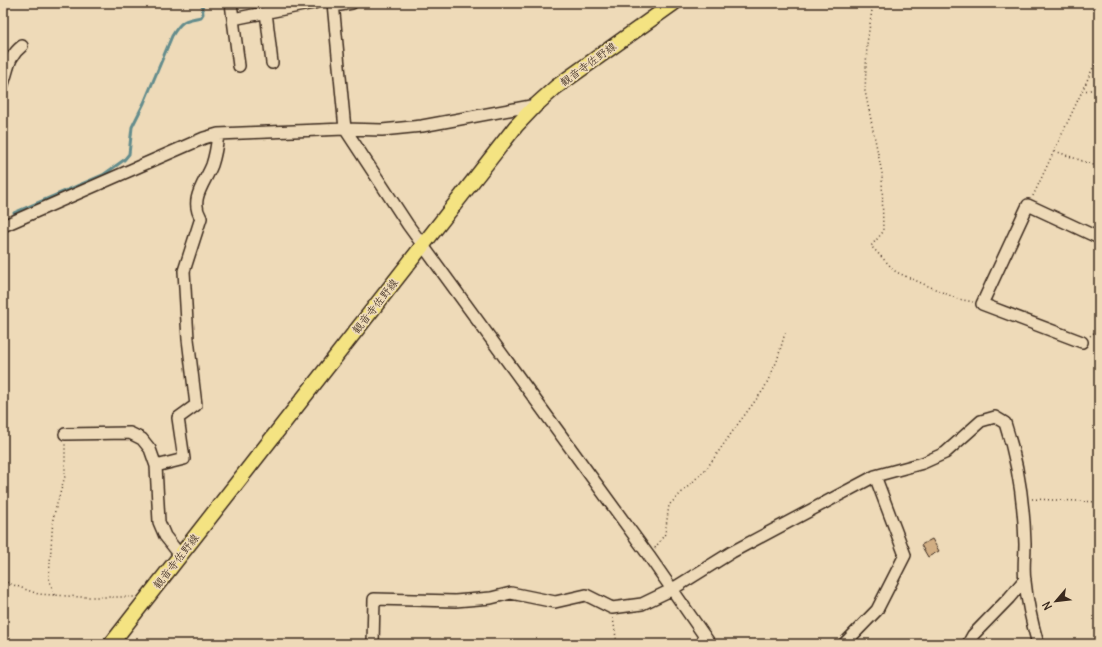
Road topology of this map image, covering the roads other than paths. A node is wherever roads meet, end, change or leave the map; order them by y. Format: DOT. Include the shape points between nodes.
graph roads {
  1 [pos="231,3"];
  2 [pos="314,3"];
  3 [pos="352,3"];
  4 [pos="674,3"];
  5 [pos="334,5"];
  6 [pos="266,12"];
  7 [pos="233,19"];
  8 [pos="22,46"];
  9 [pos="272,63"];
  10 [pos="239,66"];
  11 [pos="3,84"];
  12 [pos="536,105"];
  13 [pos="345,129"];
  14 [pos="218,134"];
  15 [pos="3,226"];
  16 [pos="1099,238"];
  17 [pos="423,245"];
  18 [pos="1082,342"];
  19 [pos="65,434"];
  20 [pos="156,466"];
  21 [pos="875,476"];
  22 [pos="180,555"];
  23 [pos="1025,579"];
  24 [pos="671,590"];
  25 [pos="111,644"];
  26 [pos="373,644"];
  27 [pos="710,644"];
  28 [pos="844,644"];
  29 [pos="968,644"];
  30 [pos="1038,644"];
  1 -- 7 [label="street"];
  2 -- 6 [label="street"];
  3 -- 5 [label="street"];
  4 -- 12 [label="main road, 観音寺佐野線" via="556,87"];
  5 -- 13 [label="street"];
  6 -- 7 [label="street"];
  6 -- 9 [label="street"];
  7 -- 10 [label="street"];
  8 -- 11 [label="street" via="14,52"];
  12 -- 13 [label="street" via="422,126 382,130"];
  12 -- 17 [label="main road, 観音寺佐野線" via="516,126"];
  13 -- 14 [label="street"];
  13 -- 17 [label="street"];
  14 -- 15 [label="street"];
  14 -- 20 [label="street" via="212,164 196,198 196,211 201,218 184,271 188,339 196,405 178,418 184,459"];
  16 -- 18 [label="street" via="1028,205 982,304"];
  17 -- 22 [label="main road, 観音寺佐野線"];
  17 -- 24 [label="street"];
  19 -- 20 [label="street" via="130,433 142,439 150,449"];
  20 -- 22 [label="street" via="159,522 165,536"];
  21 -- 23 [label="street" via="923,463 945,453 981,421 995,417 1005,423 1022,498"];
  21 -- 24 [label="street" via="732,552"];
  21 -- 28 [label="street" via="905,554 877,610"];
  22 -- 25 [label="main road, 観音寺佐野線"];
  23 -- 29 [label="street" via="973,635"];
  23 -- 30 [label="street"];
  24 -- 26 [label="street" via="642,604 612,608 586,595 555,602 510,593 491,598 455,601 374,599"];
  24 -- 27 [label="street"];
}
